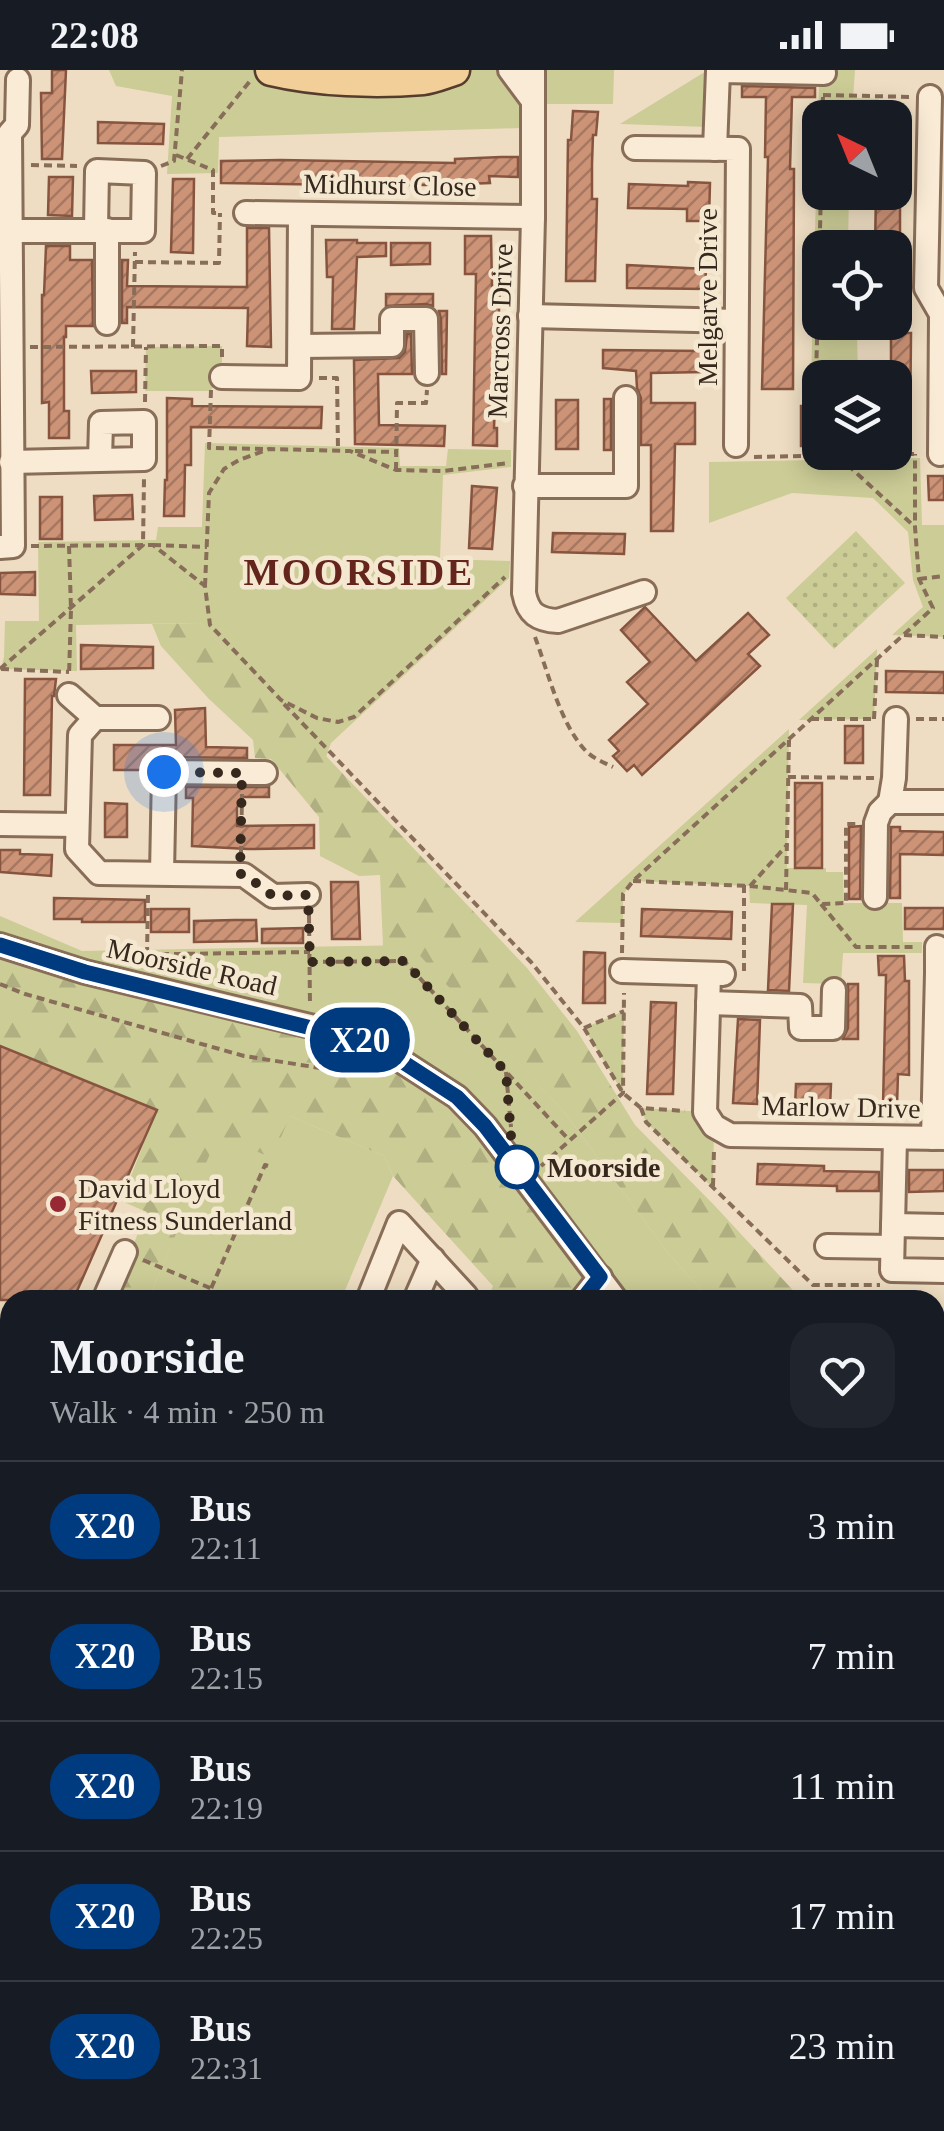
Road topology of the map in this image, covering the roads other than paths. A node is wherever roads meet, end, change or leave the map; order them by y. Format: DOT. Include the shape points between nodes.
graph roads {
  1 [pos="271,70"];
  2 [pos="454,70"];
  3 [pos="510,70"];
  4 [pos="533,70"];
  5 [pos="18,80"];
  6 [pos="824,84"];
  7 [pos="930,97"];
  8 [pos="535,104"];
  9 [pos="636,148"];
  10 [pos="727,149"];
  11 [pos="8,158"];
  12 [pos="246,214"];
  13 [pos="300,214"];
  14 [pos="533,217"];
  15 [pos="102,230"];
  16 [pos="10,231"];
  17 [pos="5,310"];
  18 [pos="942,314"];
  19 [pos="530,316"];
  20 [pos="736,321"];
  21 [pos="107,323"];
  22 [pos="300,346"];
  23 [pos="427,373"];
  24 [pos="222,377"];
  25 [pos="626,398"];
  26 [pos="736,445"];
  27 [pos="940,454"];
  28 [pos="100,460"];
  29 [pos="7,476"];
  30 [pos="525,486"];
  31 [pos="6,547"];
  32 [pos="644,592"];
  33 [pos="69,683"];
  34 [pos="885,716"];
  35 [pos="95,718"];
  36 [pos="158,718"];
  37 [pos="253,773"];
  38 [pos="890,802"];
  39 [pos="944,802"];
  40 [pos="0,824"];
  41 [pos="77,825"];
  42 [pos="155,873"];
  43 [pos="308,895"];
  44 [pos="875,898"];
  45 [pos="0,945"];
  46 [pos="937,947"];
  47 [pos="622,971"];
  48 [pos="940,973"];
  49 [pos="834,990"];
  50 [pos="708,1002"];
  51 [pos="894,1138"];
  52 [pos="938,1138"];
  53 [pos="944,1226"];
  54 [pos="827,1246"];
  55 [pos="892,1247"];
  56 [pos="125,1252"];
  57 [pos="432,1259"];
  58 [pos="944,1271"];
  59 [pos="600,1277"];
  60 [pos="108,1290"];
  61 [pos="372,1290"];
  62 [pos="419,1290"];
  63 [pos="460,1290"];
  64 [pos="590,1290"];
  65 [pos="609,1290"];
  1 -- 2 [label="main road" via="371,80"];
  3 -- 8 [label="street"];
  4 -- 8 [label="street, Marcross Drive"];
  5 -- 11 [label="street"];
  6 -- 10 [label="street, Melgarve Drive" via="718,71"];
  7 -- 18 [label="street" via="926,288"];
  8 -- 14 [label="street, Marcross Drive"];
  9 -- 10 [label="street"];
  10 -- 20 [label="street, Melgarve Drive"];
  11 -- 16 [label="street"];
  12 -- 13 [label="street, Midhurst Close"];
  13 -- 14 [label="street, Midhurst Close"];
  13 -- 22 [label="street"];
  14 -- 19 [label="street, Marcross Drive"];
  15 -- 15 [label="street" via="97,172 144,173 139,230"];
  15 -- 16 [label="street"];
  15 -- 21 [label="street"];
  16 -- 17 [label="street"];
  17 -- 29 [label="street"];
  18 -- 27 [label="street"];
  19 -- 20 [label="street"];
  19 -- 30 [label="street, Marcross Drive"];
  20 -- 26 [label="street, Melgarve Drive"];
  22 -- 23 [label="street" via="392,345 392,320 426,319"];
  22 -- 24 [label="street" via="299,378"];
  25 -- 30 [label="street" via="626,486"];
  28 -- 28 [label="street" via="100,423 144,422 144,459"];
  28 -- 29 [label="street"];
  29 -- 31 [label="street"];
  30 -- 32 [label="street, Marcross Drive" via="526,604 532,614 558,621"];
  33 -- 35 [label="street"];
  34 -- 38 [label="street" via="894,778"];
  35 -- 36 [label="street"];
  35 -- 41 [label="street" via="80,735"];
  37 -- 42 [label="street" via="164,772"];
  38 -- 39 [label="street"];
  38 -- 44 [label="street" via="876,823"];
  40 -- 41 [label="street"];
  41 -- 42 [label="street" via="77,849 99,874"];
  42 -- 43 [label="street" via="244,874 273,896"];
  45 -- 59 [label="street, Moorside Road" via="360,1040 392,1055 457,1097 485,1126"];
  46 -- 48 [label="street"];
  47 -- 50 [label="street" via="717,974"];
  48 -- 52 [label="street"];
  49 -- 50 [label="street" via="833,1028 800,1028 800,1006"];
  50 -- 51 [label="street, Marlow Drive" via="709,1118 730,1135"];
  51 -- 52 [label="street, Marlow Drive"];
  51 -- 55 [label="street"];
  53 -- 55 [label="street"];
  54 -- 55 [label="street"];
  55 -- 58 [label="street"];
  56 -- 60 [label="street"];
  57 -- 61 [label="street" via="399,1223"];
  57 -- 62 [label="street"];
  57 -- 63 [label="street"];
  59 -- 64 [label="street"];
  59 -- 65 [label="street, Moorside Road"];
}
